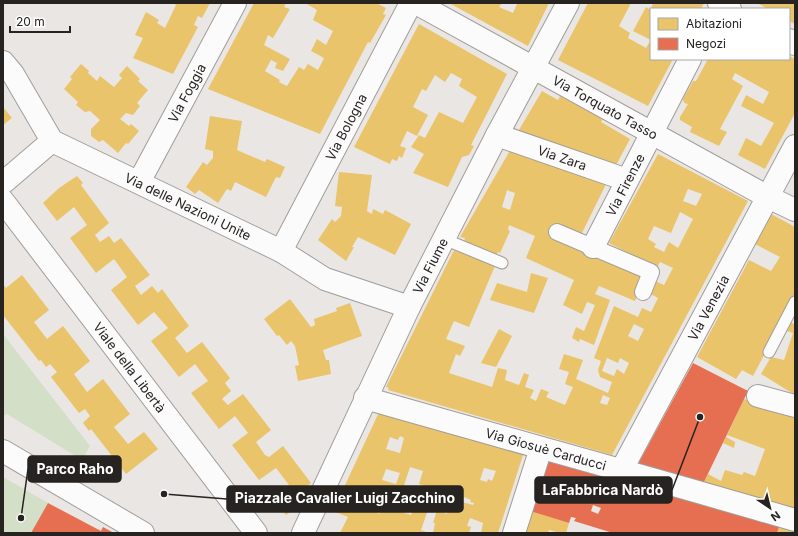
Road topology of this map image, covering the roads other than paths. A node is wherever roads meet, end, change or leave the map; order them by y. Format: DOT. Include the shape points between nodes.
graph roads {
  1 [pos="235,3"];
  2 [pos="411,3"];
  3 [pos="416,3"];
  4 [pos="568,3"];
  5 [pos="719,3"];
  6 [pos="728,8"];
  7 [pos="689,60"];
  8 [pos="3,62"];
  9 [pos="533,67"];
  10 [pos="651,132"];
  11 [pos="497,135"];
  12 [pos="52,141"];
  13 [pos="795,146"];
  14 [pos="627,180"];
  15 [pos="139,182"];
  16 [pos="3,183"];
  17 [pos="768,197"];
  18 [pos="3,201"];
  19 [pos="795,210"];
  20 [pos="557,232"];
  21 [pos="444,239"];
  22 [pos="593,247"];
  23 [pos="281,251"];
  24 [pos="502,263"];
  25 [pos="643,292"];
  26 [pos="795,302"];
  27 [pos="409,307"];
  28 [pos="769,352"];
  29 [pos="758,396"];
  30 [pos="365,398"];
  31 [pos="795,406"];
  32 [pos="541,448"];
  33 [pos="3,451"];
  34 [pos="622,469"];
  35 [pos="795,520"];
  36 [pos="143,533"];
  37 [pos="256,533"];
  38 [pos="303,533"];
  39 [pos="514,533"];
  1 -- 15 [label="street, Via Foggia"];
  2 -- 23 [label="street, Via Bologna"];
  3 -- 9 [label="street, Via Torquato Tasso"];
  4 -- 9 [label="street, Via Fiume"];
  5 -- 6 [label="street"];
  7 -- 10 [label="street, Via Firenze"];
  8 -- 12 [label="street" via="13,74"];
  9 -- 10 [label="street, Via Torquato Tasso"];
  9 -- 11 [label="street, Via Fiume"];
  10 -- 14 [label="street, Via Firenze"];
  10 -- 17 [label="street, Via Torquato Tasso"];
  11 -- 14 [label="street, Via Zara"];
  11 -- 21 [label="street, Via Fiume"];
  12 -- 15 [label="street, Via delle Nazioni Unite"];
  12 -- 16 [label="street"];
  13 -- 17 [label="street, Via Venezia"];
  14 -- 22 [label="street, Via Firenze"];
  15 -- 23 [label="street, Via delle Nazioni Unite"];
  17 -- 19 [label="street, Via Torquato Tasso"];
  17 -- 34 [label="street, Via Venezia"];
  18 -- 37 [label="street, Viale della Libertà"];
  20 -- 22 [label="street"];
  21 -- 24 [label="lane"];
  21 -- 27 [label="street, Via Fiume"];
  22 -- 25 [label="street" via="651,272"];
  23 -- 27 [label="street, Via delle Nazioni Unite" via="325,279"];
  26 -- 28 [label="lane"];
  27 -- 30 [label="street, Via Fiume"];
  29 -- 31 [label="street"];
  30 -- 32 [label="street, Via Giosuè Carducci"];
  30 -- 38 [label="street, Via Fiume"];
  32 -- 34 [label="street, Via Giosuè Carducci"];
  32 -- 39 [label="street"];
  33 -- 36 [label="street"];
  34 -- 35 [label="street, Via Giosuè Carducci"];
}
